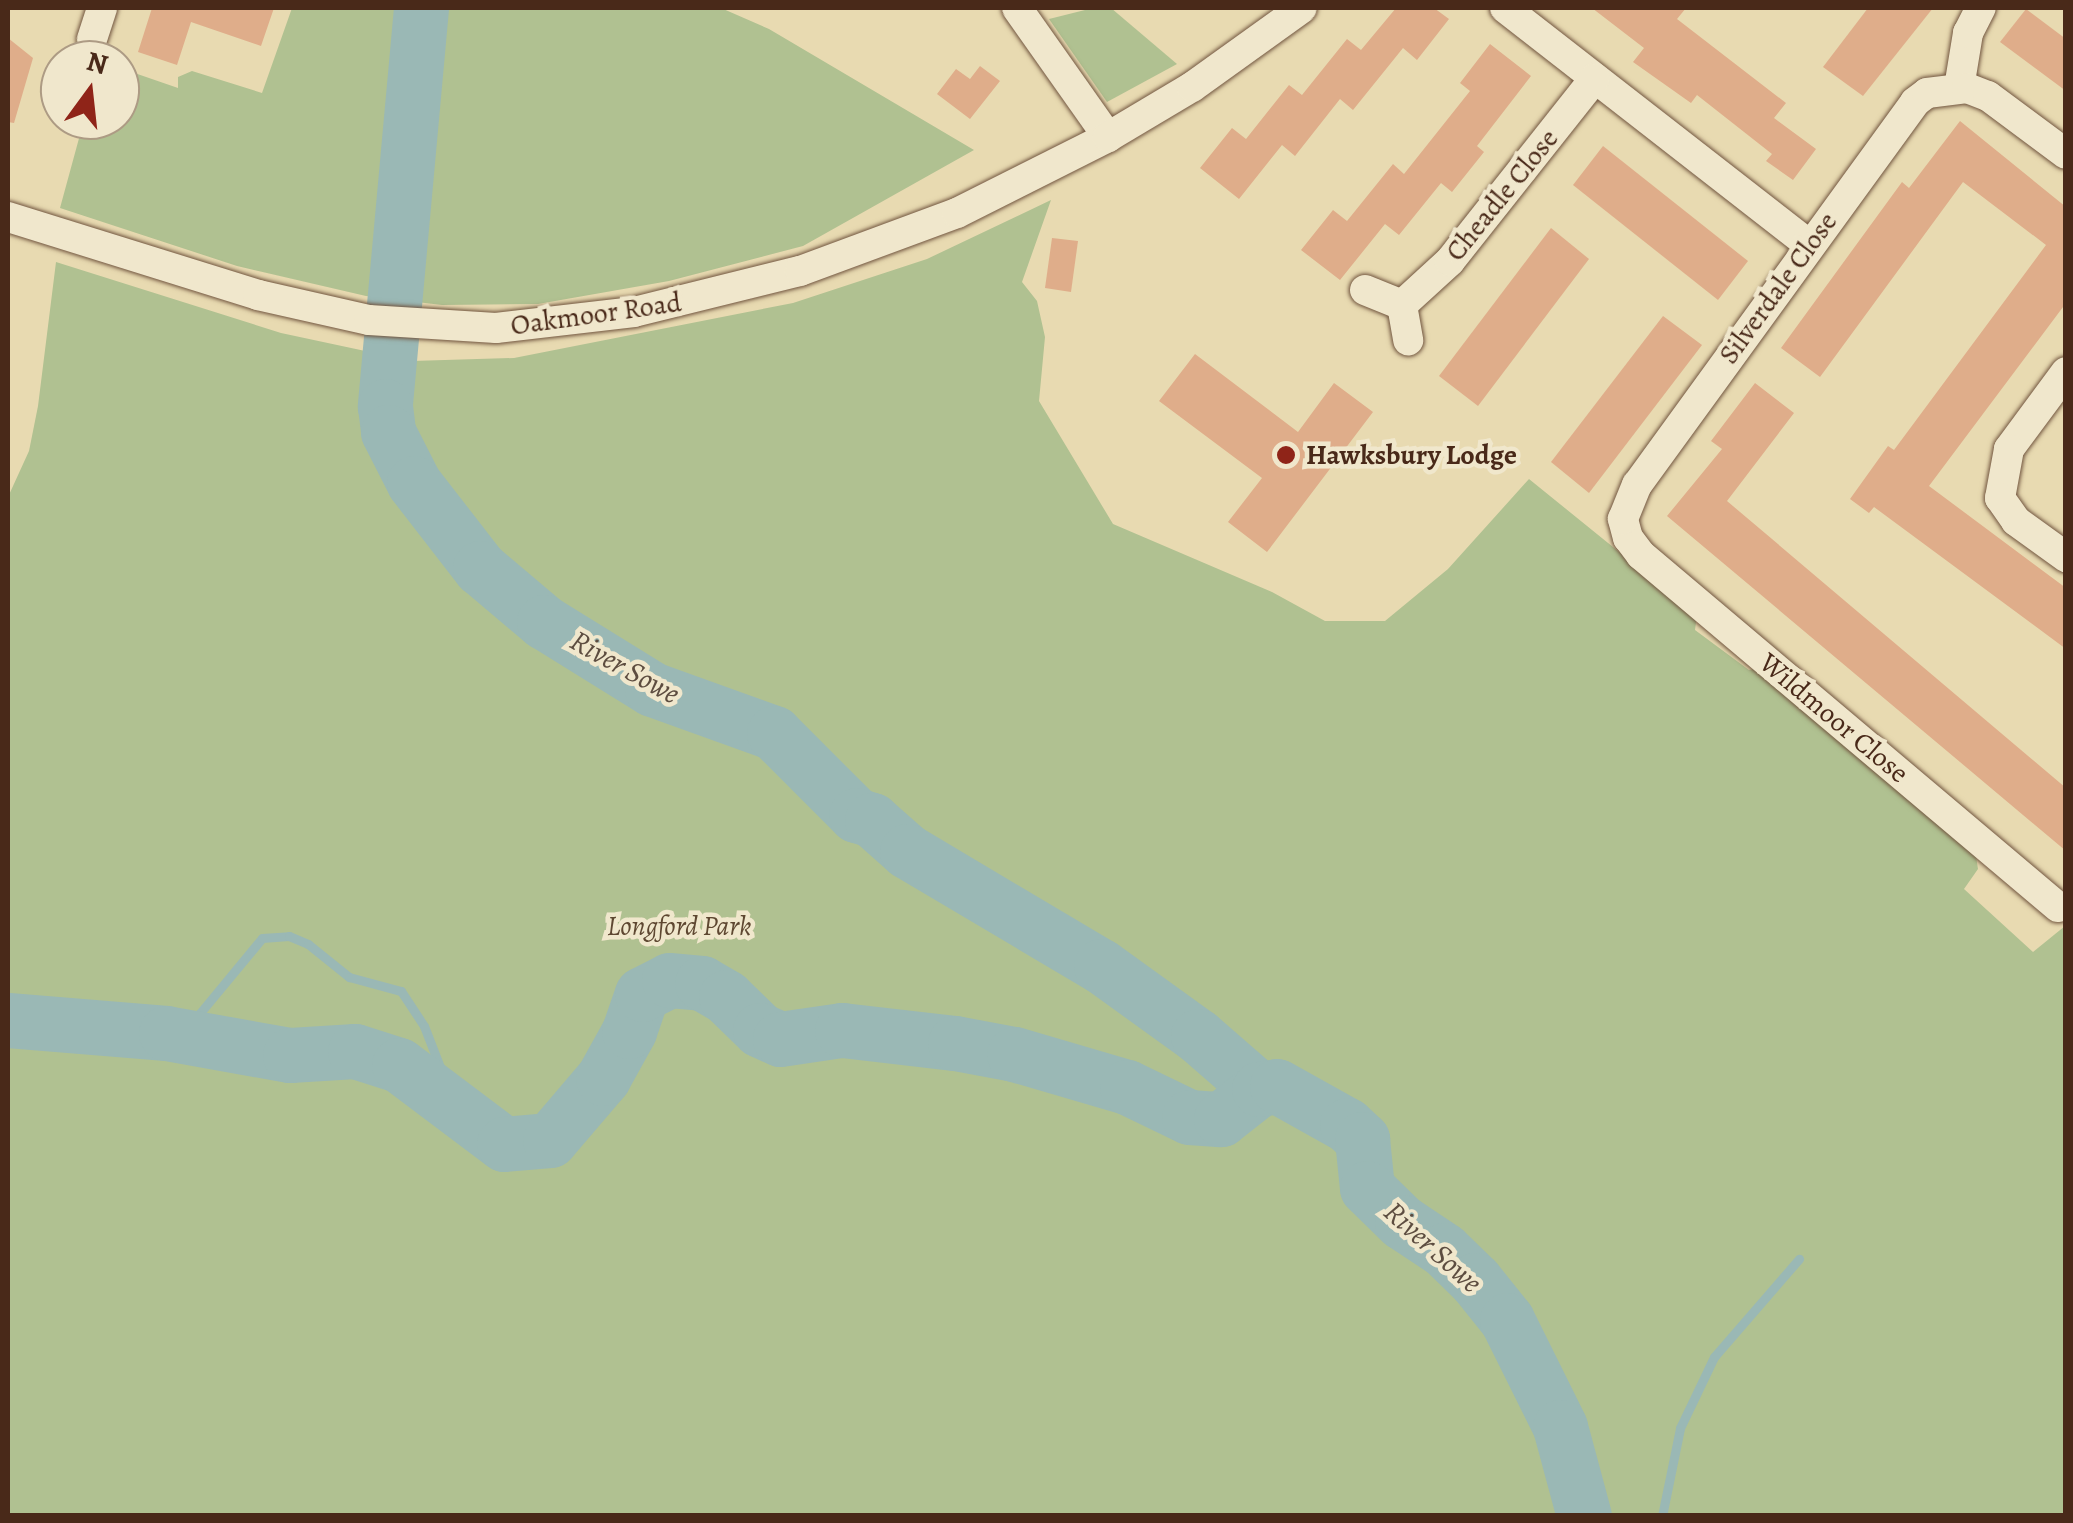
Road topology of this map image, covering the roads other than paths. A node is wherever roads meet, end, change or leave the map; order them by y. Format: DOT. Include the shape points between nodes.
graph roads {
  1 [pos="102,8"];
  2 [pos="1017,8"];
  3 [pos="1302,8"];
  4 [pos="1505,8"];
  5 [pos="1980,8"];
  6 [pos="92,40"];
  7 [pos="1595,78"];
  8 [pos="1959,88"];
  9 [pos="1108,137"];
  10 [pos="2066,154"];
  11 [pos="8,217"];
  12 [pos="1808,244"];
  13 [pos="1365,290"];
  14 [pos="1402,305"];
  15 [pos="1408,340"];
  16 [pos="2066,372"];
  17 [pos="1623,520"];
  18 [pos="2066,557"];
  19 [pos="2058,908"];
  1 -- 6 [label="street"];
  2 -- 9 [label="street"];
  3 -- 9 [label="street, Oakmoor Road"];
  4 -- 7 [label="street"];
  5 -- 8 [label="street" via="1968,33"];
  7 -- 12 [label="street"];
  7 -- 14 [label="street, Cheadle Close" via="1450,261"];
  8 -- 10 [label="street" via="1988,96"];
  8 -- 12 [label="street, Silverdale Close" via="1915,102"];
  9 -- 11 [label="street, Oakmoor Road" via="877,246 784,276 557,324 368,320 258,295"];
  12 -- 17 [label="street, Silverdale Close" via="1637,485"];
  13 -- 14 [label="street"];
  14 -- 15 [label="street"];
  16 -- 18 [label="street" via="2009,449 2000,498 2016,521"];
  17 -- 19 [label="street, Wildmoor Close" via="1641,555"];
}
